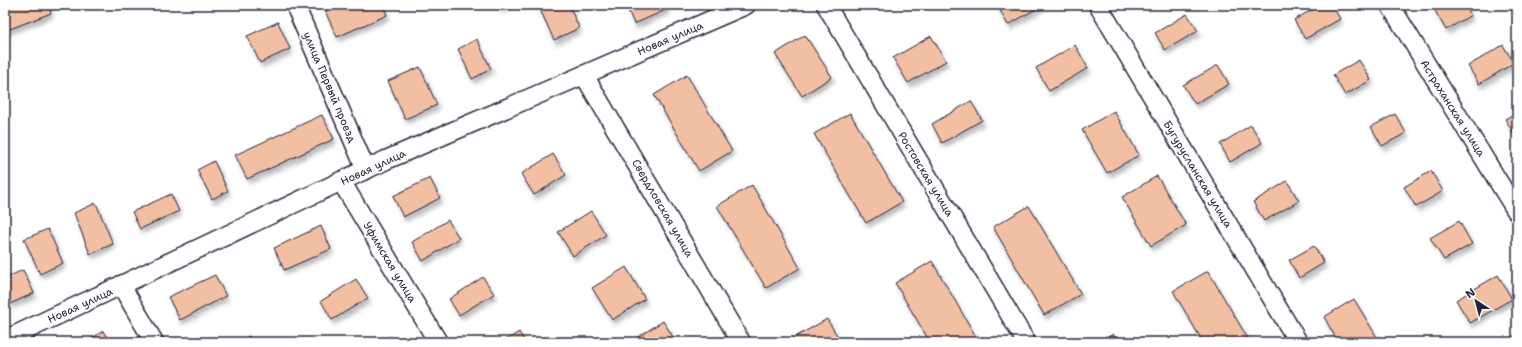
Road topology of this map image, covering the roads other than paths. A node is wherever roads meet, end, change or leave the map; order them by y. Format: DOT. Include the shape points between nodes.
graph roads {
  1 [pos="295,5"];
  2 [pos="746,5"];
  3 [pos="826,5"];
  4 [pos="1098,5"];
  5 [pos="1390,5"];
  6 [pos="584,75"];
  7 [pos="366,170"];
  8 [pos="341,181"];
  9 [pos="1517,212"];
  10 [pos="121,285"];
  11 [pos="5,340"];
  12 [pos="154,342"];
  13 [pos="438,342"];
  14 [pos="741,342"];
  15 [pos="1026,342"];
  16 [pos="1298,342"];
  1 -- 7 [label="street, улица Первый проезд"];
  2 -- 6 [label="street, Новая улица"];
  3 -- 15 [label="street, Ростовская улица"];
  4 -- 16 [label="street, Бугурусланская улица"];
  5 -- 9 [label="street, Астраханская улица"];
  6 -- 7 [label="street, Новая улица"];
  6 -- 14 [label="street, Свердловская улица"];
  7 -- 8 [label="street, Новая улица"];
  8 -- 10 [label="street, Новая улица"];
  8 -- 13 [label="street, Уфимская улица"];
  10 -- 11 [label="street, Новая улица"];
  10 -- 12 [label="street"];
}
